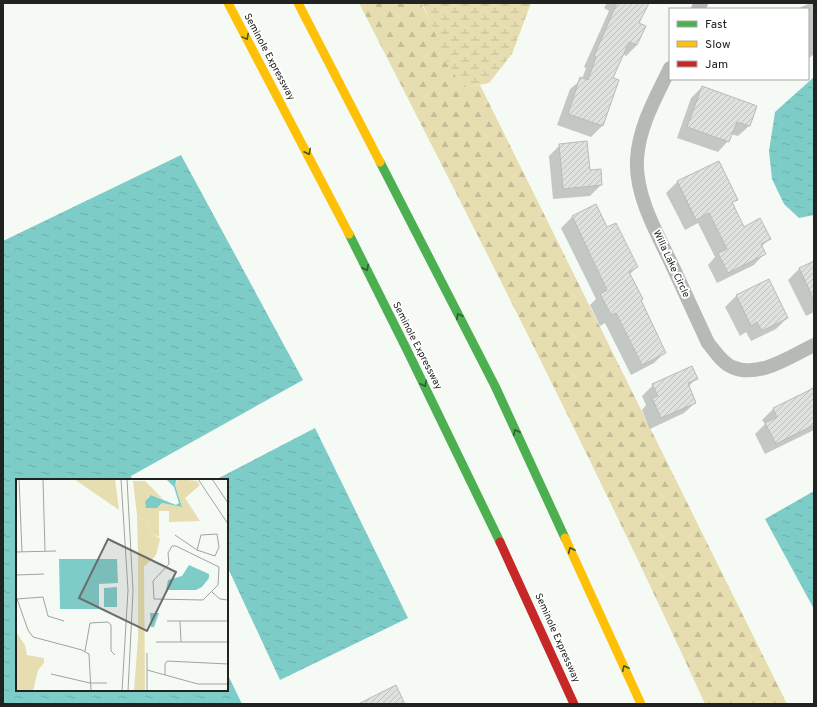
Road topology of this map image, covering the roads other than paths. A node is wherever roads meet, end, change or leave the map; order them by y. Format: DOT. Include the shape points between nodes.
graph roads {
  1 [pos="228,3"];
  2 [pos="298,3"];
  3 [pos="669,70"];
  4 [pos="814,345"];
  5 [pos="574,704"];
  6 [pos="641,704"];
  1 -- 5 [label="highway, Seminole Expressway, one-way" via="304,145 428,392 527,598"];
  6 -- 2 [label="highway, one-way" via="495,386"];
  3 -- 4 [label="street, Willa Lake Circle" via="640,139 637,160 640,188 651,221 708,343 718,356 732,367 748,371 771,366"];
}
